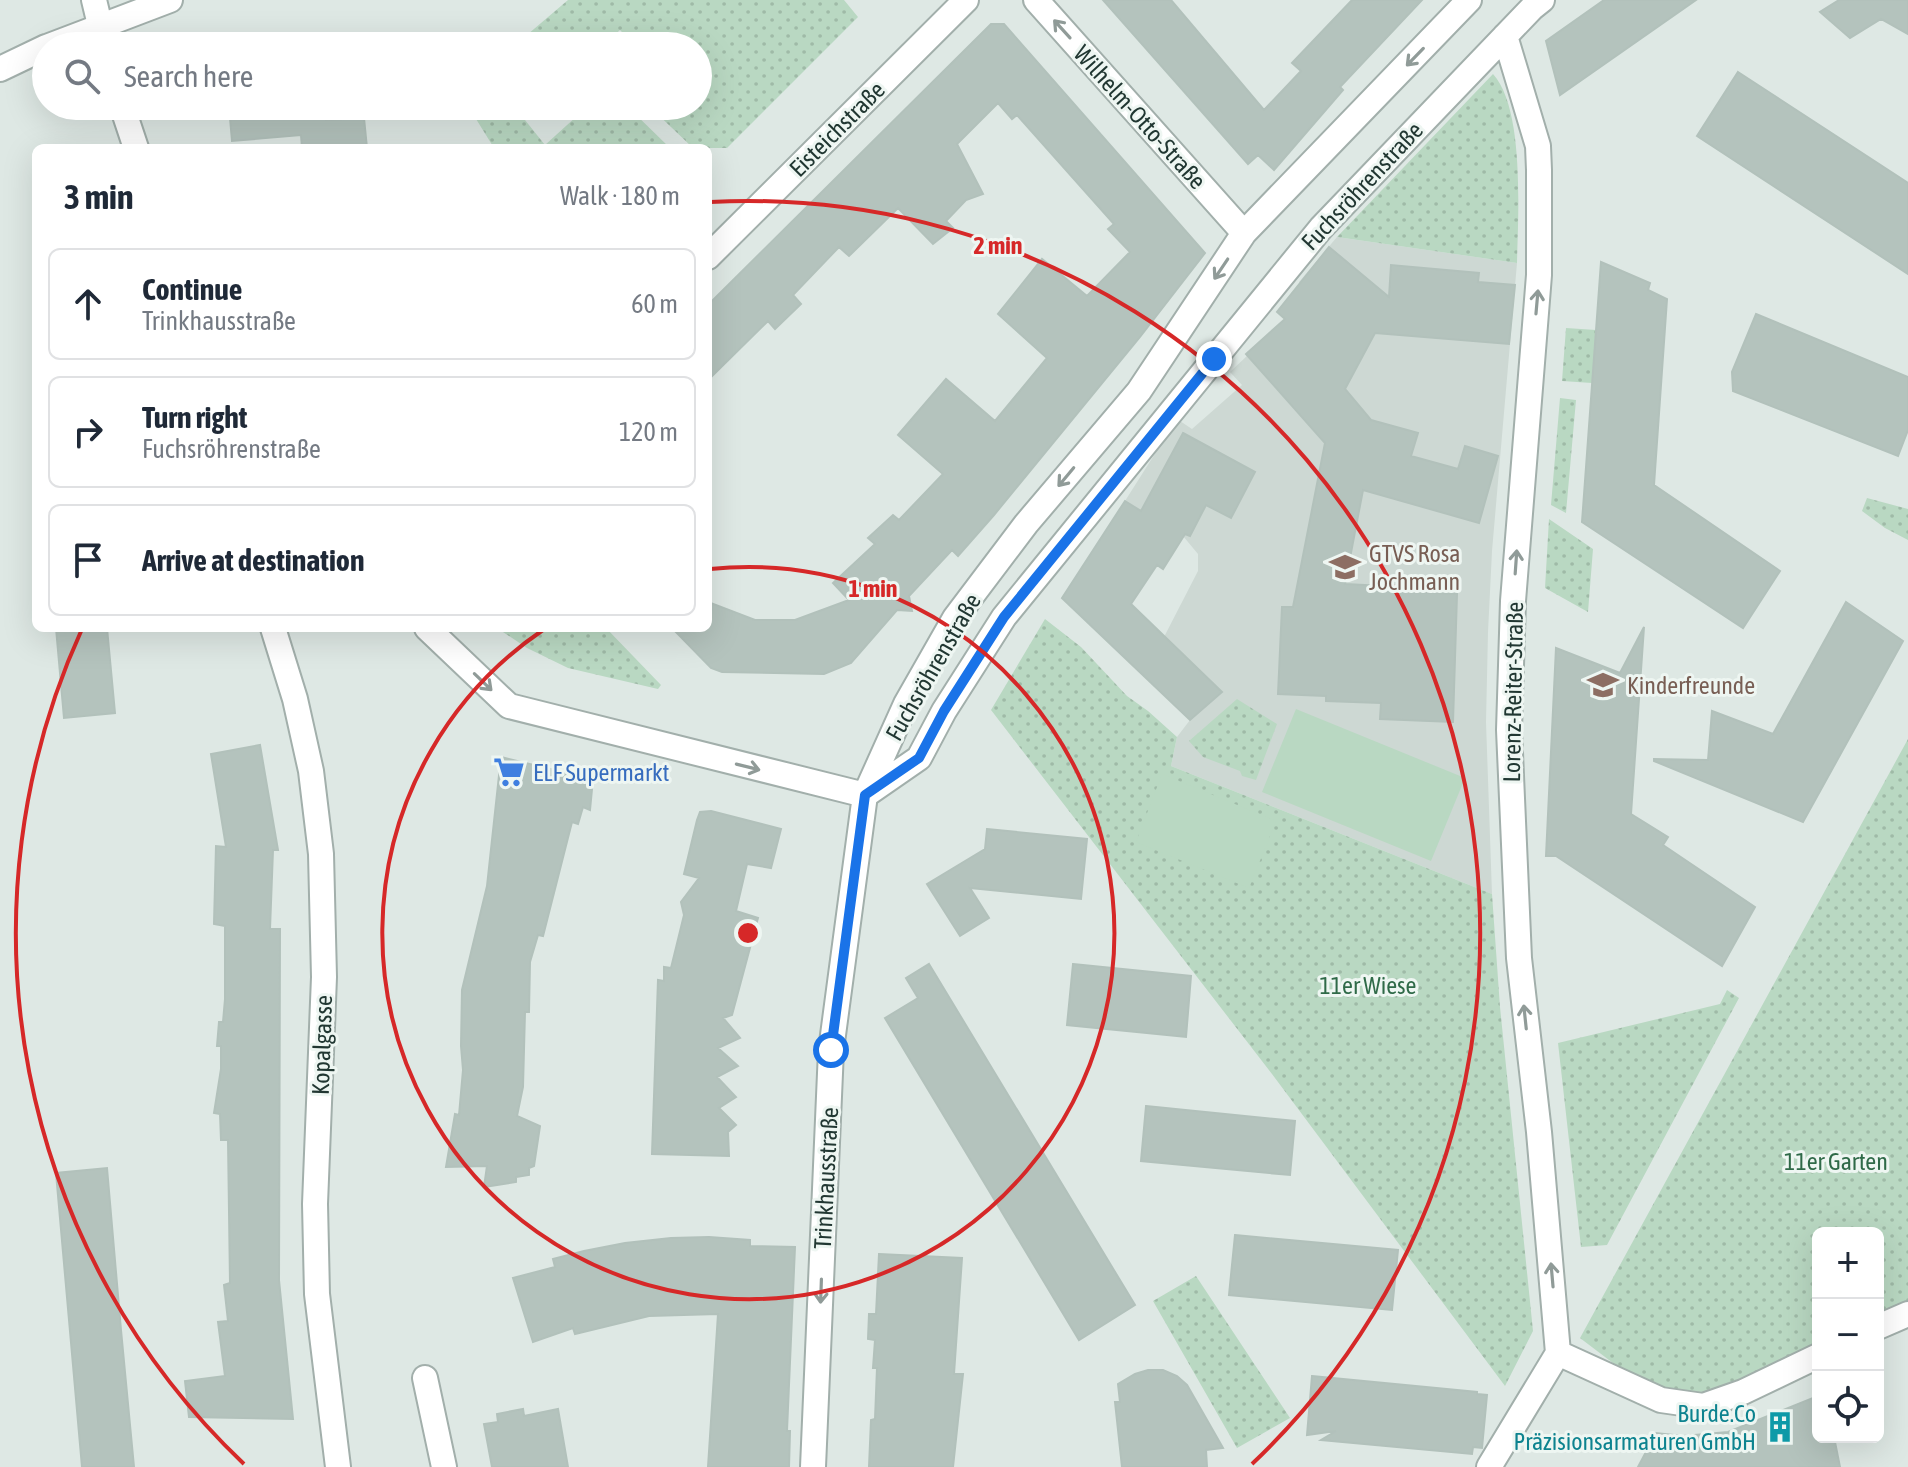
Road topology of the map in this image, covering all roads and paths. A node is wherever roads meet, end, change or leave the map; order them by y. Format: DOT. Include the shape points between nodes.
graph roads {
  1 [pos="94,0"];
  2 [pos="170,0"];
  3 [pos="966,0"];
  4 [pos="1036,0"];
  5 [pos="1469,0"];
  6 [pos="1542,0"];
  7 [pos="102,32"];
  8 [pos="110,32"];
  9 [pos="1505,36"];
  10 [pos="32,54"];
  11 [pos="0,69"];
  12 [pos="127,120"];
  13 [pos="135,144"];
  14 [pos="1244,233"];
  15 [pos="712,253"];
  16 [pos="274,632"];
  17 [pos="431,632"];
  18 [pos="865,795"];
  19 [pos="1908,1314"];
  20 [pos="1884,1324"];
  21 [pos="1558,1353"];
  22 [pos="1812,1359"];
  23 [pos="425,1378"];
  24 [pos="338,1467"];
  25 [pos="444,1467"];
  26 [pos="813,1467"];
  27 [pos="1489,1467"];
  1 -- 7 [label="street"];
  2 -- 8 [label="street"];
  3 -- 15 [label="street, Eisteichstraße"];
  14 -- 4 [label="street, Wilhelm-Otto-Straße, one-way"];
  5 -- 14 [label="street, Fuchsröhrenstraße, one-way"];
  6 -- 9 [label="street, Fuchsröhrenstraße"];
  9 -- 18 [label="street, Fuchsröhrenstraße" via="1321,228 1004,617 919,758"];
  21 -- 9 [label="street, Lorenz-Reiter-Straße, one-way" via="1519,958 1509,730 1513,601 1539,275 1539,170 1538,146"];
  10 -- 11 [label="street"];
  12 -- 13 [label="street"];
  14 -- 18 [label="street, Fuchsröhrenstraße, one-way" via="1139,391 1026,524 955,618 906,704"];
  16 -- 24 [label="street, Kopalgasse" via="311,771 321,854 324,977 317,1294"];
  17 -- 18 [label="street, one-way" via="509,706"];
  18 -- 26 [label="street, Trinkhausstraße, one-way" via="831,1050"];
  19 -- 20 [label="street"];
  21 -- 22 [label="street" via="1661,1400 1703,1406"];
  21 -- 27 [label="street"];
  23 -- 25 [label="street"];
}
